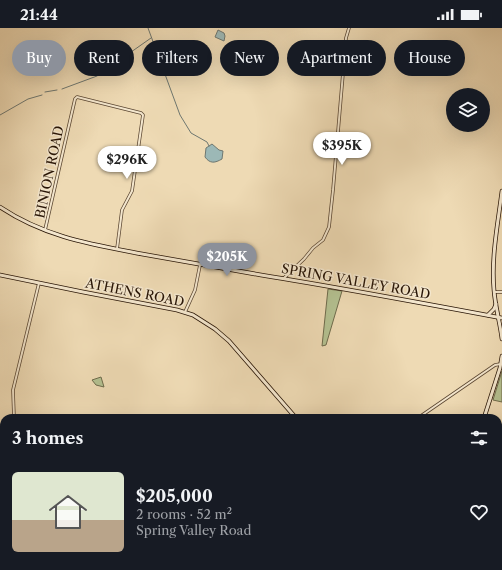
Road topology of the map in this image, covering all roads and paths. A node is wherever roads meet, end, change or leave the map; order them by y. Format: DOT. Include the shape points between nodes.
graph roads {
  1 [pos="348,28"];
  2 [pos="502,191"];
  3 [pos="0,207"];
  4 [pos="45,231"];
  5 [pos="117,249"];
  6 [pos="200,265"];
  7 [pos="0,274"];
  8 [pos="283,279"];
  9 [pos="39,283"];
  10 [pos="494,292"];
  11 [pos="502,292"];
  12 [pos="496,302"];
  13 [pos="185,312"];
  14 [pos="488,315"];
  15 [pos="500,317"];
  16 [pos="501,325"];
  17 [pos="502,339"];
  18 [pos="502,356"];
  19 [pos="501,364"];
  20 [pos="14,414"];
  21 [pos="292,414"];
  22 [pos="424,414"];
  23 [pos="485,414"];
  1 -- 8 [label="street" via="328,227 324,240 312,248"];
  2 -- 10 [label="street"];
  3 -- 4 [label="street, SPRING VALLEY ROAD" via="15,218"];
  4 -- 5 [label="street, SPRING VALLEY ROAD" via="75,241"];
  4 -- 5 [label="street, BINION ROAD" via="70,117 77,97 143,115 132,191 122,210"];
  5 -- 6 [label="street, SPRING VALLEY ROAD"];
  6 -- 8 [label="street, SPRING VALLEY ROAD"];
  6 -- 13 [label="street" via="196,290"];
  7 -- 9 [label="street, ATHENS ROAD"];
  8 -- 14 [label="street, SPRING VALLEY ROAD"];
  9 -- 13 [label="street, ATHENS ROAD"];
  9 -- 20 [label="street" via="14,390"];
  10 -- 11 [label="street"];
  10 -- 12 [label="street"];
  12 -- 14 [label="street"];
  12 -- 15 [label="street"];
  13 -- 21 [label="street, ATHENS ROAD" via="201,319 222,335"];
  14 -- 15 [label="street, SPRING VALLEY ROAD"];
  15 -- 16 [label="street"];
  16 -- 17 [label="street"];
  18 -- 19 [label="street"];
  19 -- 22 [label="street" via="495,365"];
  19 -- 23 [label="street"];
}
